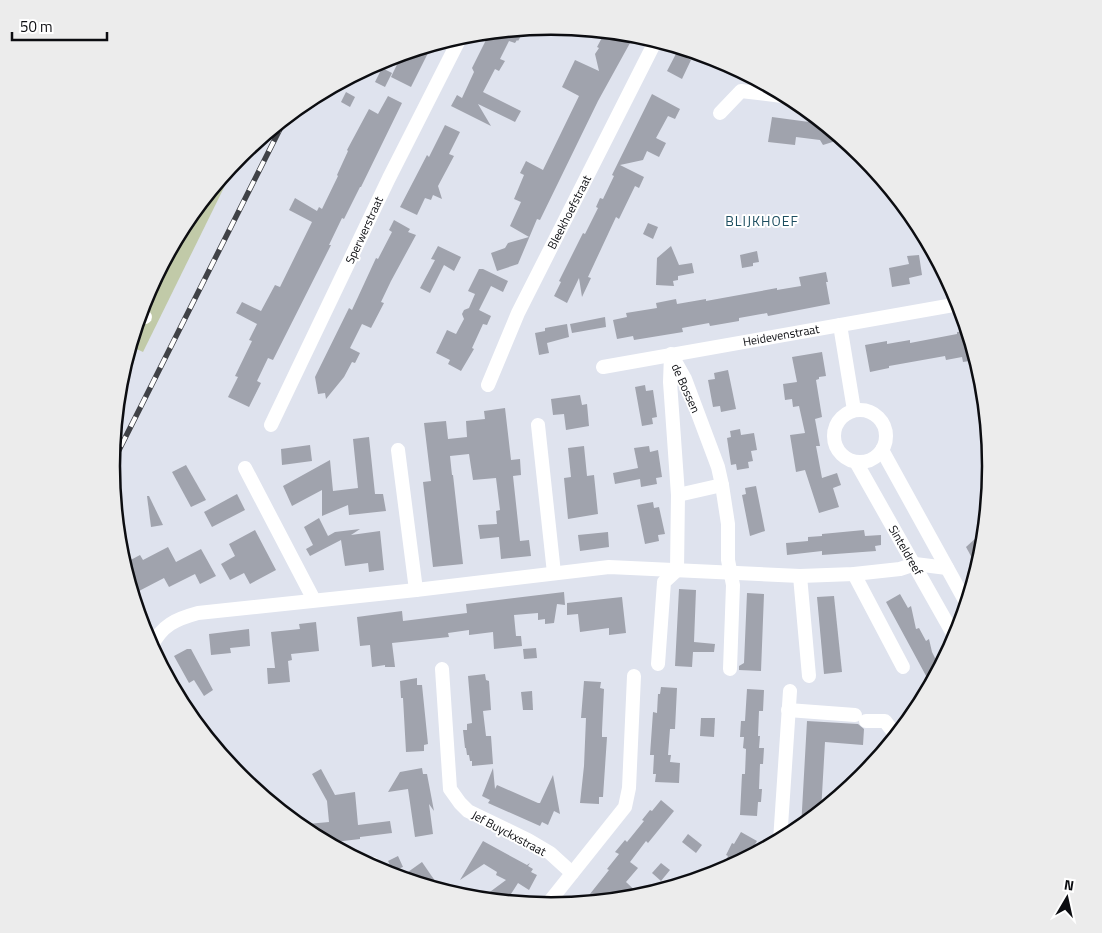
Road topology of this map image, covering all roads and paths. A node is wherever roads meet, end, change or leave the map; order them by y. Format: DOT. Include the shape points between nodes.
graph roads {
  1 [pos="456,46"];
  2 [pos="652,47"];
  3 [pos="771,95"];
  4 [pos="720,113"];
  5 [pos="952,305"];
  6 [pos="840,325"];
  7 [pos="671,354"];
  8 [pos="603,367"];
  9 [pos="488,385"];
  10 [pos="854,410"];
  11 [pos="271,425"];
  12 [pos="538,425"];
  13 [pos="398,450"];
  14 [pos="882,450"];
  15 [pos="856,462"];
  16 [pos="246,468"];
  17 [pos="722,485"];
  18 [pos="678,495"];
  19 [pos="915,564"];
  20 [pos="947,568"];
  21 [pos="677,570"];
  22 [pos="554,573"];
  23 [pos="730,574"];
  24 [pos="854,574"];
  25 [pos="800,576"];
  26 [pos="416,590"];
  27 [pos="963,596"];
  28 [pos="314,600"];
  29 [pos="951,630"];
  30 [pos="155,639"];
  31 [pos="658,664"];
  32 [pos="904,667"];
  33 [pos="442,669"];
  34 [pos="730,669"];
  35 [pos="634,676"];
  36 [pos="809,676"];
  37 [pos="790,691"];
  38 [pos="788,710"];
  39 [pos="892,730"];
  40 [pos="781,832"];
  41 [pos="572,873"];
  42 [pos="552,898"];
  1 -- 11 [label="street, Sperwerstraat"];
  2 -- 9 [label="street, Bleekhoefstraat" via="518,314"];
  3 -- 4 [label="street" via="741,91"];
  5 -- 6 [label="street, Heidevenstraat"];
  6 -- 7 [label="street, Heidevenstraat"];
  6 -- 10 [label="street"];
  7 -- 8 [label="street, Heidevenstraat"];
  7 -- 17 [label="street, de Bossen" via="685,379"];
  7 -- 18 [label="street, de Bossen"];
  10 -- 14 [label="street" via="873,412 883,423 887,436"];
  10 -- 15 [label="street, Sinteldreef" via="840,418 834,438 839,451"];
  12 -- 22 [label="street"];
  13 -- 26 [label="street"];
  14 -- 15 [label="street" via="875,457"];
  14 -- 20 [label="street"];
  15 -- 19 [label="street, Sinteldreef"];
  16 -- 28 [label="street"];
  17 -- 18 [label="street"];
  17 -- 23 [label="street, de Bossen"];
  18 -- 21 [label="street, de Bossen"];
  19 -- 20 [label="street"];
  19 -- 24 [label="street" via="900,569"];
  19 -- 29 [label="street, Sinteldreef"];
  20 -- 27 [label="street"];
  21 -- 22 [label="street" via="609,566"];
  21 -- 23 [label="street"];
  21 -- 31 [label="street" via="664,582"];
  22 -- 26 [label="street"];
  23 -- 25 [label="street"];
  23 -- 34 [label="street, de Bossen" via="733,585"];
  24 -- 25 [label="street"];
  24 -- 32 [label="street"];
  25 -- 36 [label="street"];
  26 -- 28 [label="street"];
  28 -- 30 [label="street" via="198,613 178,618"];
  33 -- 41 [label="street, Jef Buyckxstraat" via="450,789 468,811 550,853"];
  35 -- 41 [label="street" via="625,807"];
  37 -- 38 [label="street"];
  38 -- 39 [label="street" via="885,721"];
  38 -- 40 [label="street"];
  41 -- 42 [label="street"];
}
